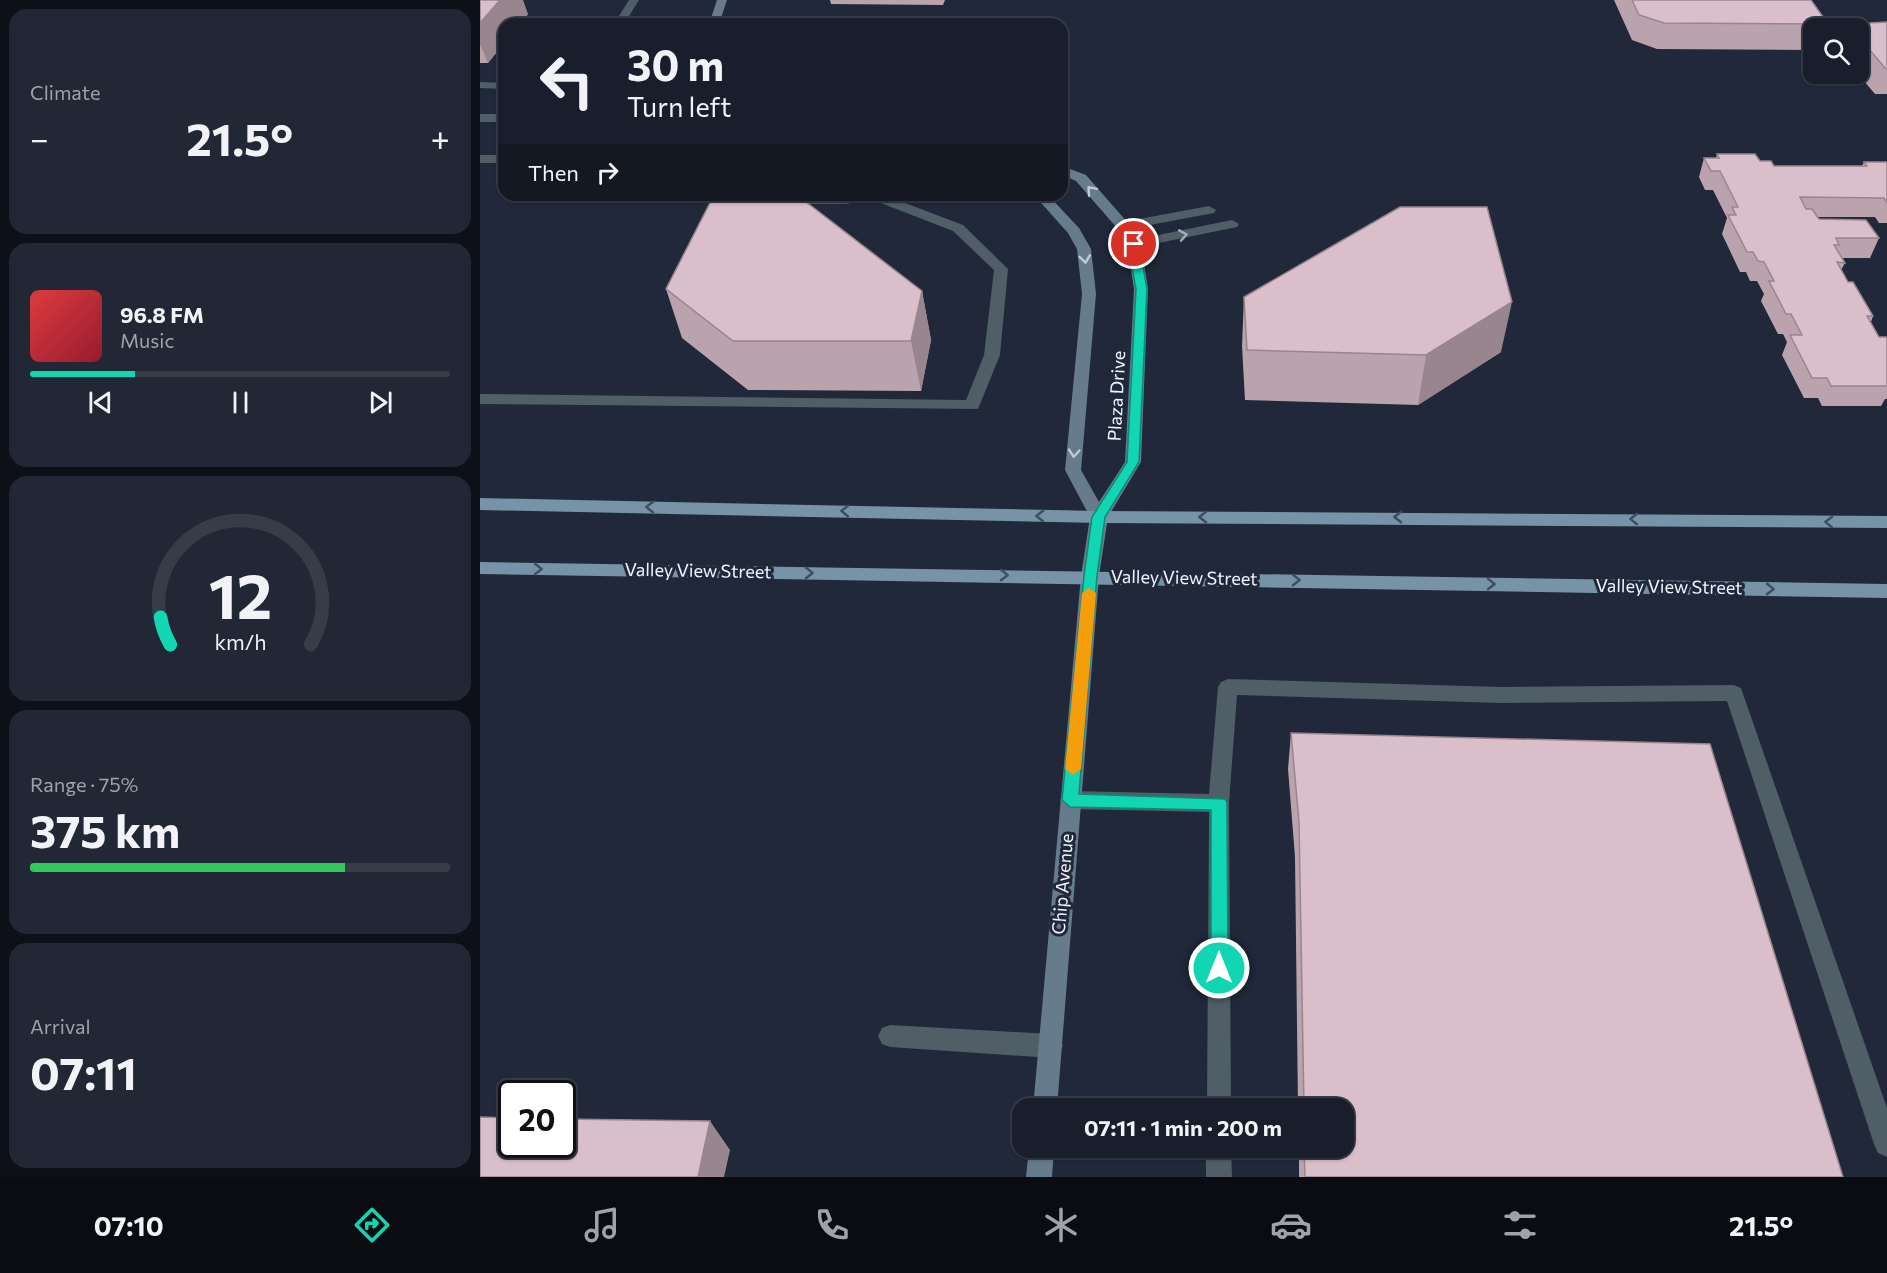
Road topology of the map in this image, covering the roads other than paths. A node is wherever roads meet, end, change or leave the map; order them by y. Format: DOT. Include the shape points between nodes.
graph roads {
  1 [pos="634,0"];
  2 [pos="722,0"];
  3 [pos="623,18"];
  4 [pos="716,18"];
  5 [pos="480,85"];
  6 [pos="498,86"];
  7 [pos="480,118"];
  8 [pos="498,118"];
  9 [pos="480,159"];
  10 [pos="498,159"];
  11 [pos="1068,173"];
  12 [pos="894,201"];
  13 [pos="1046,201"];
  14 [pos="1209,210"];
  15 [pos="1232,224"];
  16 [pos="1123,226"];
  17 [pos="1134,244"];
  18 [pos="480,399"];
  19 [pos="480,504"];
  20 [pos="1099,517"];
  21 [pos="1887,522"];
  22 [pos="480,568"];
  23 [pos="1090,576"];
  24 [pos="1887,591"];
  25 [pos="1070,800"];
  26 [pos="1219,803"];
  27 [pos="890,1036"];
  28 [pos="1051,1046"];
  29 [pos="1046,1098"];
  30 [pos="1219,1098"];
  31 [pos="1887,1144"];
  32 [pos="1041,1158"];
  33 [pos="1219,1158"];
  34 [pos="1039,1177"];
  35 [pos="1219,1177"];
  1 -- 3 [label="lane"];
  2 -- 4 [label="street"];
  5 -- 6 [label="lane"];
  7 -- 8 [label="lane"];
  9 -- 10 [label="lane"];
  16 -- 11 [label="street, Plaza Drive, one-way" via="1081,178"];
  12 -- 18 [label="lane" via="958,228 1001,269 992,356 972,405"];
  13 -- 20 [label="street, Plaza Drive, one-way" via="1074,231 1084,249 1089,294 1073,470"];
  14 -- 16 [label="lane"];
  17 -- 15 [label="lane, one-way"];
  16 -- 17 [label="street, Plaza Drive"];
  17 -- 20 [label="street, Plaza Drive" via="1141,289 1133,462"];
  20 -- 19 [label="main road, one-way"];
  21 -- 20 [label="main road, one-way"];
  20 -- 23 [label="street, Chip Avenue"];
  22 -- 23 [label="main road, Valley View Street, one-way"];
  23 -- 24 [label="main road, Valley View Street, one-way"];
  23 -- 25 [label="street, Chip Avenue"];
  25 -- 26 [label="lane"];
  25 -- 28 [label="street, Chip Avenue"];
  26 -- 30 [label="lane"];
  26 -- 31 [label="lane" via="1228,687 1501,695 1734,693"];
  27 -- 28 [label="lane"];
  28 -- 29 [label="street, Chip Avenue"];
  32 -- 34 [label="street"];
  33 -- 35 [label="lane"];
}
